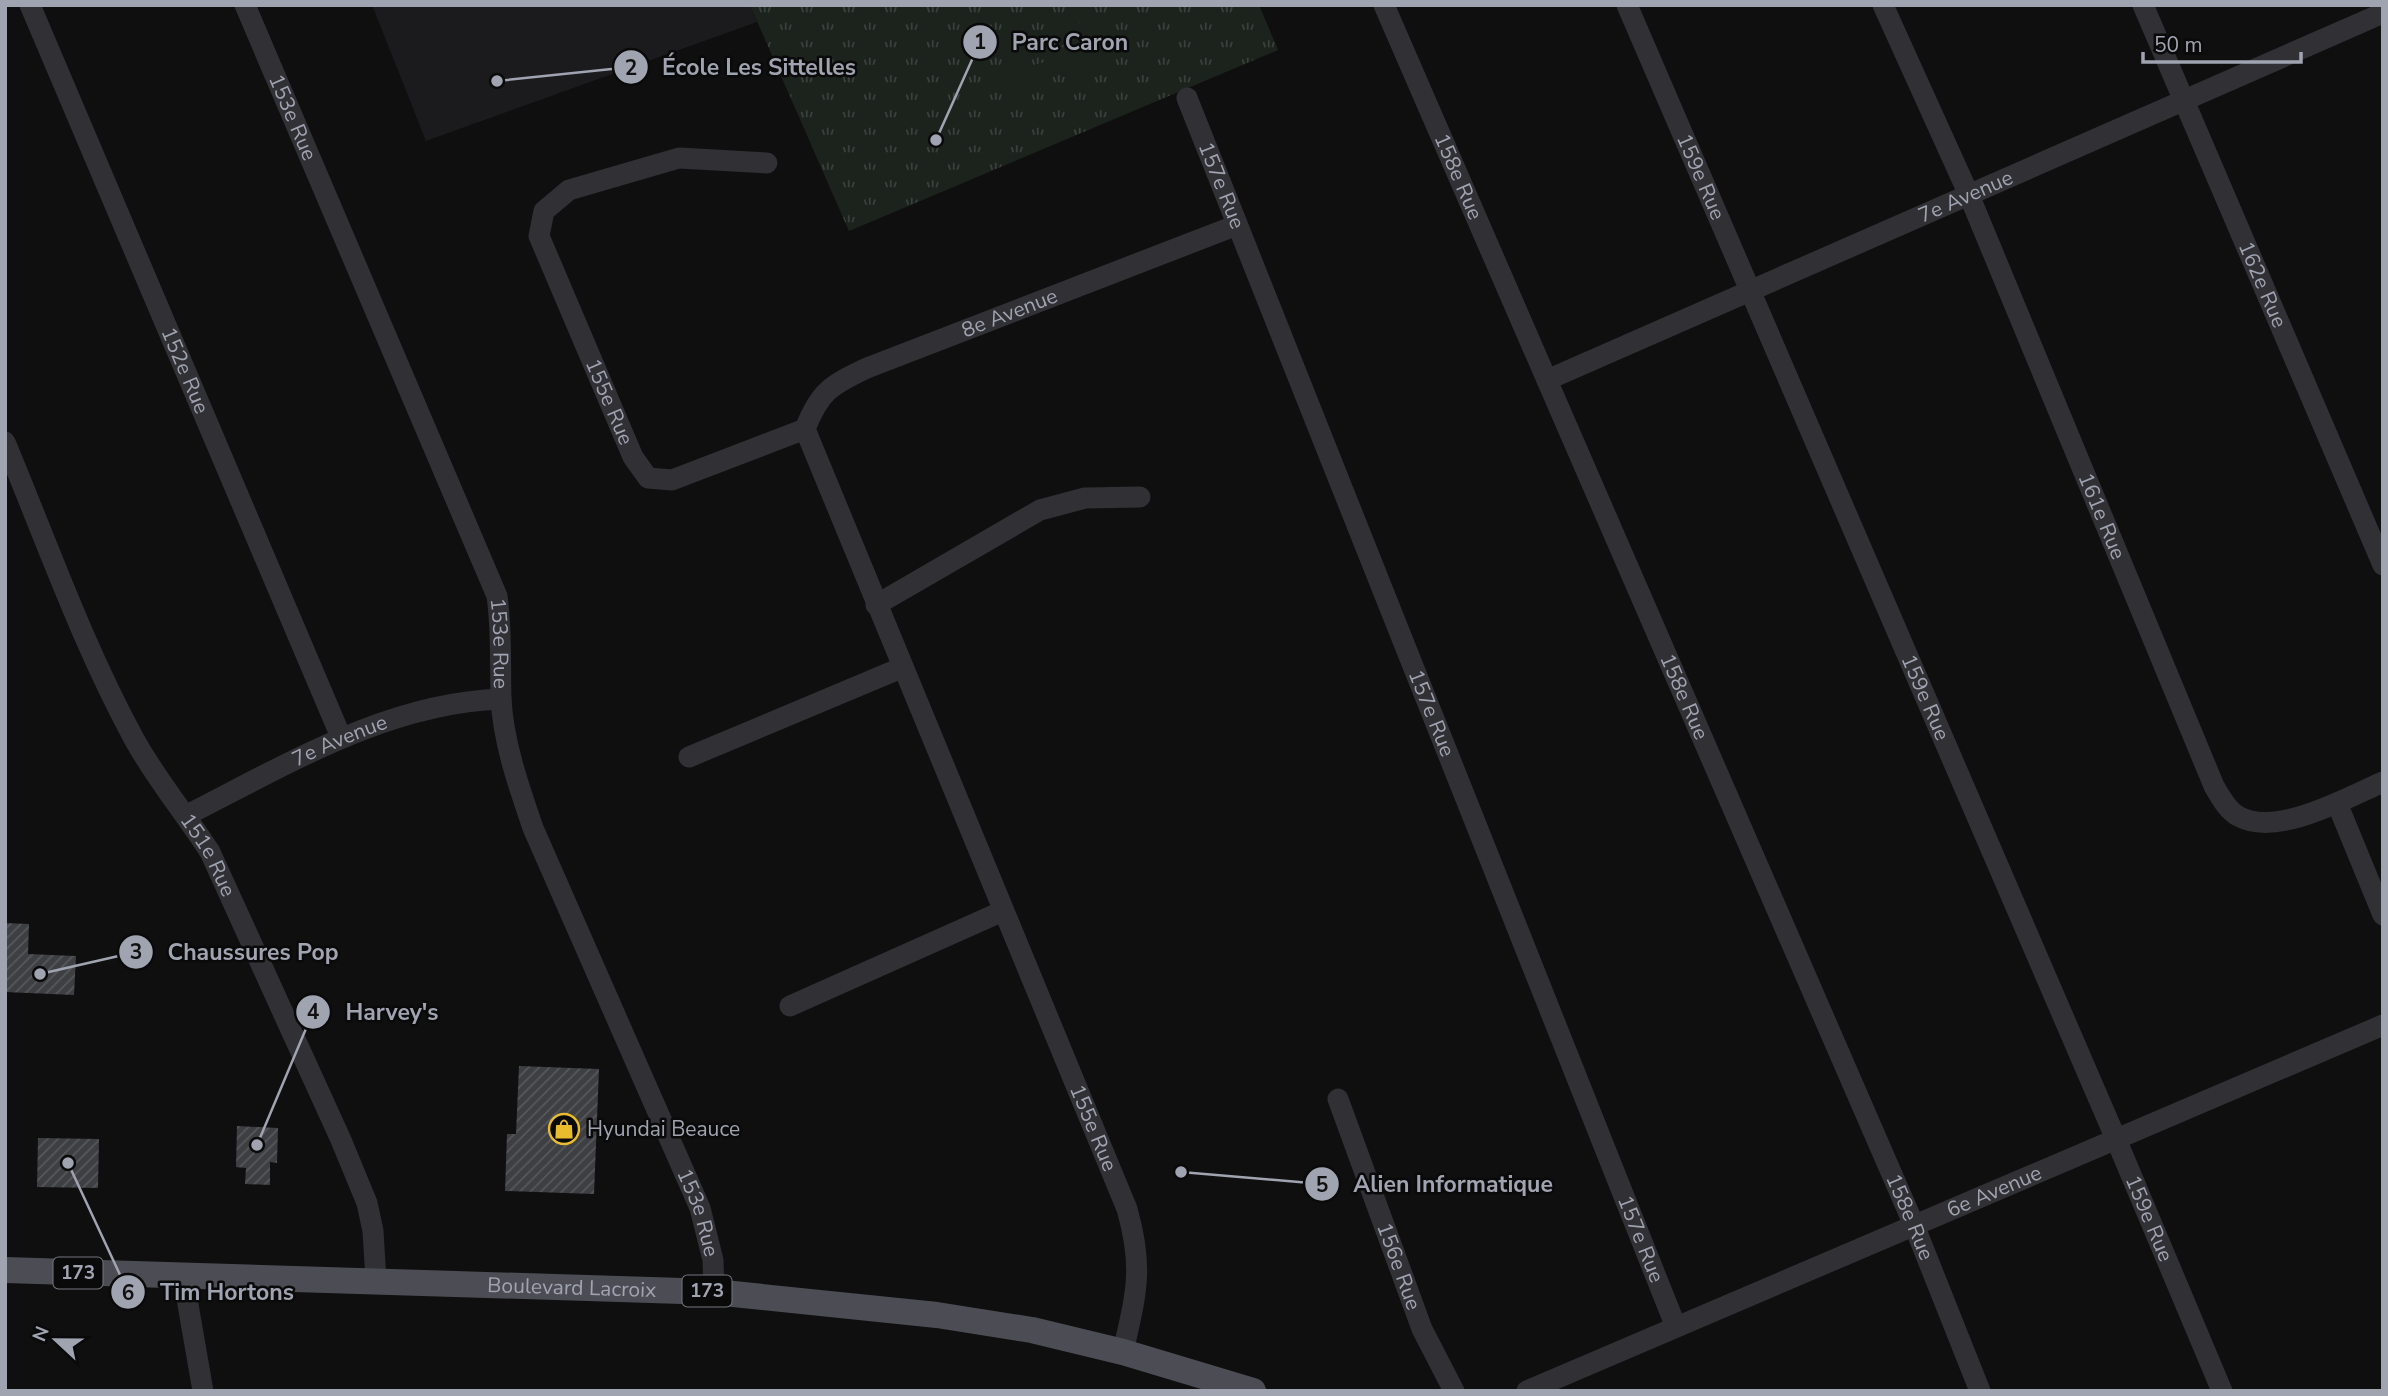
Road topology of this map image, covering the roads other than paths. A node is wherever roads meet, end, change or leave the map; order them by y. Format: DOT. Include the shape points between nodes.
graph roads {
  1 [pos="30,5"];
  2 [pos="245,5"];
  3 [pos="1384,5"];
  4 [pos="1627,5"];
  5 [pos="1883,5"];
  6 [pos="2143,5"];
  7 [pos="2383,13"];
  8 [pos="1187,98"];
  9 [pos="2184,100"];
  10 [pos="767,163"];
  11 [pos="1969,195"];
  12 [pos="1237,225"];
  13 [pos="1751,291"];
  14 [pos="1547,380"];
  15 [pos="805,429"];
  16 [pos="5,442"];
  17 [pos="1140,498"];
  18 [pos="2383,565"];
  19 [pos="876,605"];
  20 [pos="901,668"];
  21 [pos="501,699"];
  22 [pos="341,737"];
  23 [pos="688,757"];
  24 [pos="2383,782"];
  25 [pos="2337,803"];
  26 [pos="187,815"];
  27 [pos="1003,911"];
  28 [pos="2383,915"];
  29 [pos="790,1006"];
  30 [pos="2383,1025"];
  31 [pos="1338,1099"];
  32 [pos="2116,1139"];
  33 [pos="1914,1225"];
  34 [pos="5,1270"];
  35 [pos="183,1276"];
  36 [pos="376,1280"];
  37 [pos="714,1292"];
  38 [pos="1676,1327"];
  39 [pos="1123,1352"];
  40 [pos="203,1391"];
  41 [pos="1253,1391"];
  42 [pos="1454,1391"];
  43 [pos="1527,1391"];
  44 [pos="1980,1391"];
  45 [pos="2222,1391"];
  1 -- 22 [label="street, 152e Rue"];
  2 -- 21 [label="street, 153e Rue" via="496,596 503,657"];
  3 -- 14 [label="street, 158e Rue"];
  4 -- 13 [label="street, 159e Rue"];
  5 -- 11 [label="street, 161e Rue"];
  6 -- 9 [label="street, 162e Rue"];
  7 -- 9 [label="street, 7e Avenue"];
  8 -- 12 [label="street, 157e Rue"];
  9 -- 11 [label="street, 7e Avenue"];
  9 -- 18 [label="street, 162e Rue"];
  10 -- 15 [label="street, 155e Rue" via="679,158 569,190 544,211 539,236 633,457 648,478 672,480"];
  11 -- 13 [label="street, 7e Avenue"];
  11 -- 25 [label="street, 161e Rue" via="2214,786 2236,816 2266,824"];
  12 -- 15 [label="street, 8e Avenue" via="867,368 821,394"];
  12 -- 38 [label="street, 157e Rue"];
  13 -- 14 [label="street, 7e Avenue"];
  13 -- 32 [label="street, 159e Rue"];
  14 -- 33 [label="street, 158e Rue"];
  15 -- 19 [label="street, 155e Rue"];
  16 -- 26 [label="street, 151e Rue" via="110,693 152,771"];
  17 -- 19 [label="street" via="1085,498 1040,510"];
  19 -- 20 [label="street, 155e Rue"];
  20 -- 23 [label="street"];
  20 -- 27 [label="street, 155e Rue"];
  21 -- 22 [label="street, 7e Avenue" via="461,701"];
  21 -- 37 [label="street, 153e Rue" via="509,746 533,828 700,1208 713,1260"];
  22 -- 26 [label="street, 7e Avenue"];
  24 -- 25 [label="street"];
  25 -- 28 [label="street"];
  26 -- 36 [label="street, 151e Rue" via="210,852 367,1203"];
  27 -- 29 [label="street"];
  27 -- 39 [label="street, 155e Rue" via="1127,1209 1137,1245 1137,1287"];
  30 -- 32 [label="street, 6e Avenue"];
  31 -- 42 [label="street, 156e Rue" via="1422,1329"];
  32 -- 33 [label="street, 6e Avenue"];
  32 -- 45 [label="street, 159e Rue"];
  33 -- 38 [label="street, 6e Avenue"];
  33 -- 44 [label="street, 158e Rue"];
  34 -- 35 [label="main road, Boulevard Lacroix / 173"];
  35 -- 36 [label="main road, Boulevard Lacroix / 173"];
  35 -- 40 [label="street"];
  36 -- 37 [label="main road, Boulevard Lacroix / 173"];
  37 -- 39 [label="main road, Boulevard Lacroix / 173" via="937,1315 1032,1330"];
  38 -- 43 [label="street, 6e Avenue"];
  39 -- 41 [label="main road, Boulevard Lacroix / 173"];
}
